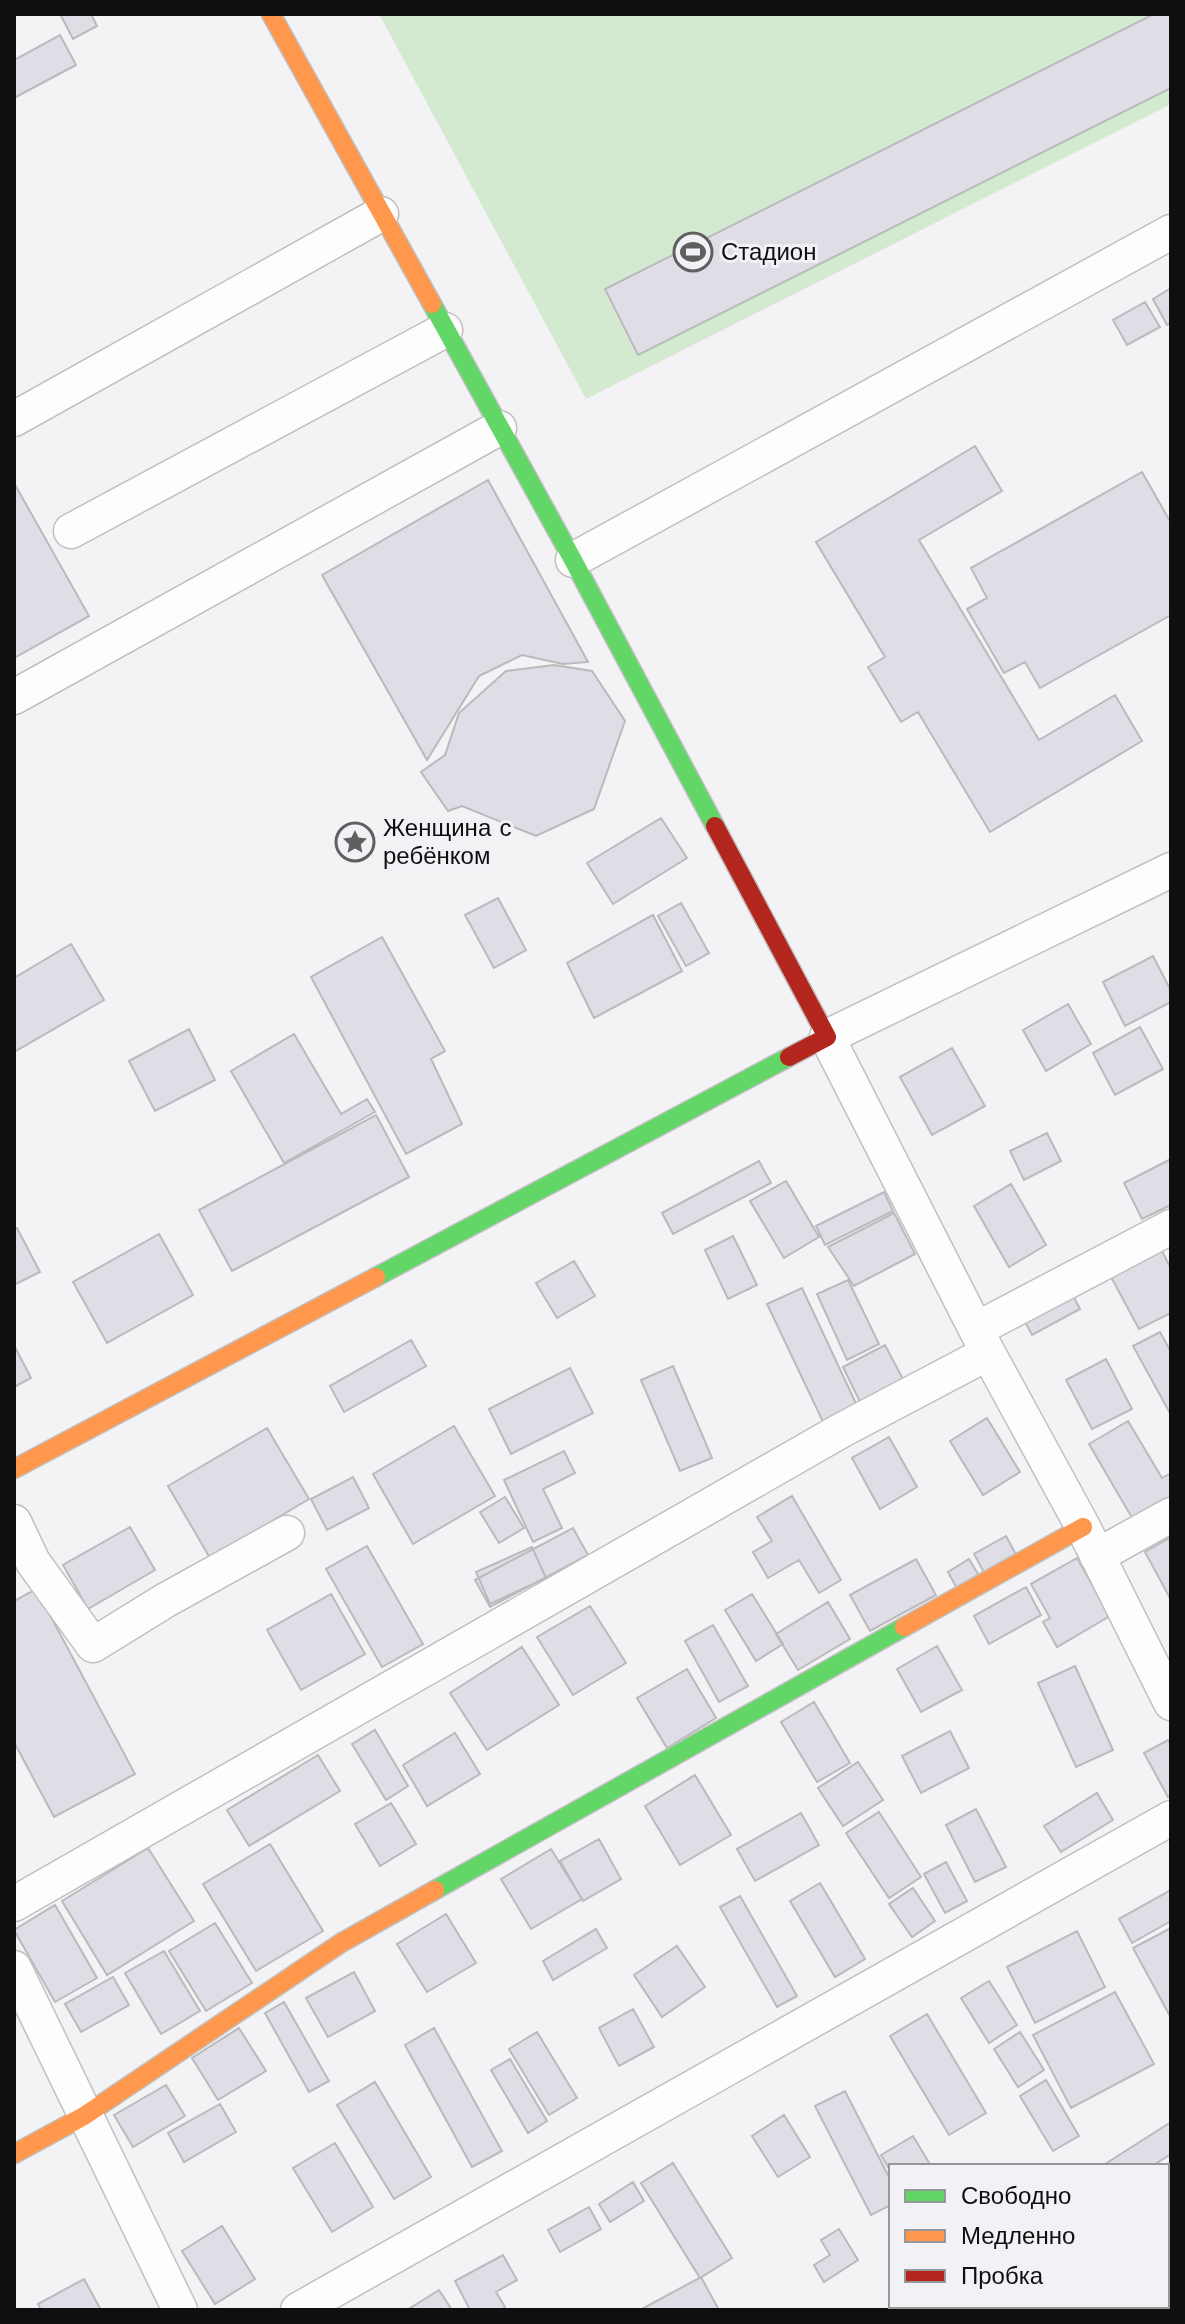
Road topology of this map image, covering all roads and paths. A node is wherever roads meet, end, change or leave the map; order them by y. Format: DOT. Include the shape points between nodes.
graph roads {
  1 [pos="271,14"];
  2 [pos="381,214"];
  3 [pos="1171,232"];
  4 [pos="445,330"];
  5 [pos="14,419"];
  6 [pos="499,428"];
  7 [pos="71,531"];
  8 [pos="573,560"];
  9 [pos="14,697"];
  10 [pos="1171,870"];
  11 [pos="827,1037"];
  12 [pos="1171,1227"];
  13 [pos="982,1341"];
  14 [pos="14,1469"];
  15 [pos="1171,1515"];
  16 [pos="14,1522"];
  17 [pos="287,1533"];
  18 [pos="1090,1542"];
  19 [pos="1171,1703"];
  20 [pos="1171,1818"];
  21 [pos="14,1904"];
  22 [pos="14,1968"];
  23 [pos="84,2116"];
  24 [pos="14,2154"];
  25 [pos="180,2310"];
  26 [pos="298,2310"];
  1 -- 2 [label="street"];
  2 -- 4 [label="street"];
  2 -- 5 [label="street"];
  3 -- 8 [label="street"];
  4 -- 6 [label="street"];
  4 -- 7 [label="street"];
  6 -- 8 [label="street"];
  6 -- 9 [label="street"];
  8 -- 11 [label="street"];
  10 -- 11 [label="street"];
  11 -- 13 [label="street"];
  11 -- 14 [label="street"];
  12 -- 13 [label="street"];
  13 -- 18 [label="street"];
  13 -- 21 [label="street" via="829,1437"];
  15 -- 18 [label="street"];
  16 -- 17 [label="street" via="33,1562 93,1645"];
  18 -- 19 [label="street"];
  18 -- 23 [label="street" via="341,1943"];
  20 -- 26 [label="street"];
  22 -- 23 [label="street"];
  23 -- 24 [label="street"];
  23 -- 25 [label="street"];
}
